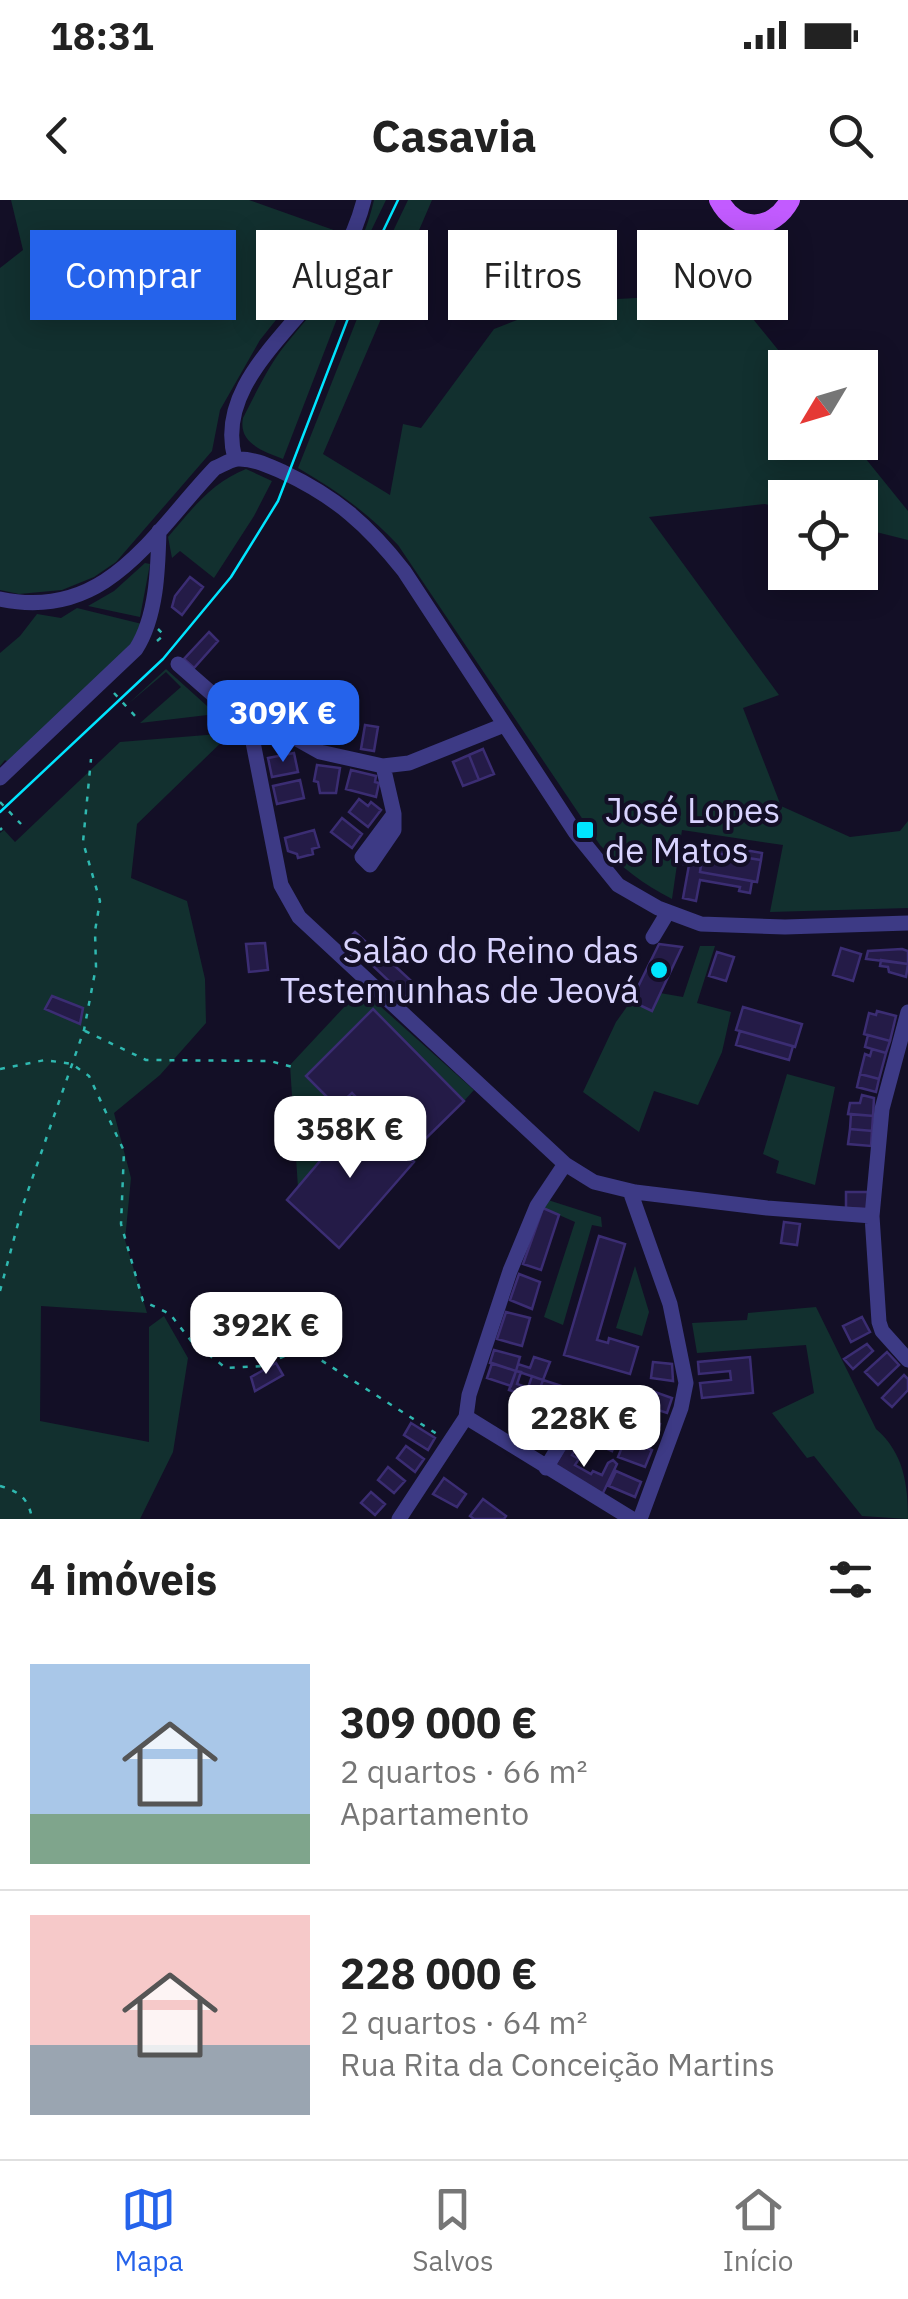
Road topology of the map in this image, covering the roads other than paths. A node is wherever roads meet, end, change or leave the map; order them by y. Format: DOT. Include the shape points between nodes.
graph roads {
  1 [pos="364,200"];
  2 [pos="719,200"];
  3 [pos="790,200"];
  4 [pos="236,459"];
  5 [pos="159,531"];
  6 [pos="0,599"];
  7 [pos="178,664"];
  8 [pos="504,725"];
  9 [pos="251,732"];
  10 [pos="383,766"];
  11 [pos="0,778"];
  12 [pos="394,814"];
  13 [pos="668,912"];
  14 [pos="908,923"];
  15 [pos="653,937"];
  16 [pos="908,1012"];
  17 [pos="565,1164"];
  18 [pos="630,1190"];
  19 [pos="872,1216"];
  20 [pos="908,1360"];
  21 [pos="612,1404"];
  22 [pos="466,1417"];
  23 [pos="546,1468"];
  24 [pos="399,1519"];
  25 [pos="632,1519"];
  26 [pos="640,1519"];
  1 -- 4 [label="street" via="346,247 318,292 273,341 232,413"];
  2 -- 3 [label="main road" via="728,214 750,225 774,220"];
  4 -- 5 [label="street" via="215,468"];
  4 -- 8 [label="street" via="309,484 347,508 404,572"];
  5 -- 6 [label="street" via="98,588 60,602"];
  5 -- 11 [label="street" via="144,636"];
  7 -- 9 [label="street"];
  8 -- 10 [label="street" via="408,764"];
  8 -- 13 [label="street" via="593,858 618,885"];
  9 -- 10 [label="street" via="288,734 320,752"];
  9 -- 17 [label="street" via="281,885 300,918"];
  10 -- 12 [label="street"];
  13 -- 14 [label="street" via="701,924"];
  13 -- 15 [label="street"];
  16 -- 19 [label="street" via="882,1110"];
  17 -- 18 [label="street" via="594,1182"];
  17 -- 22 [label="street" via="536,1206 510,1271"];
  18 -- 19 [label="street"];
  18 -- 26 [label="street" via="670,1304 686,1384"];
  19 -- 20 [label="street" via="878,1322"];
  21 -- 23 [label="street" via="587,1400"];
  22 -- 23 [label="street"];
  22 -- 24 [label="street"];
  23 -- 25 [label="street"];
}
